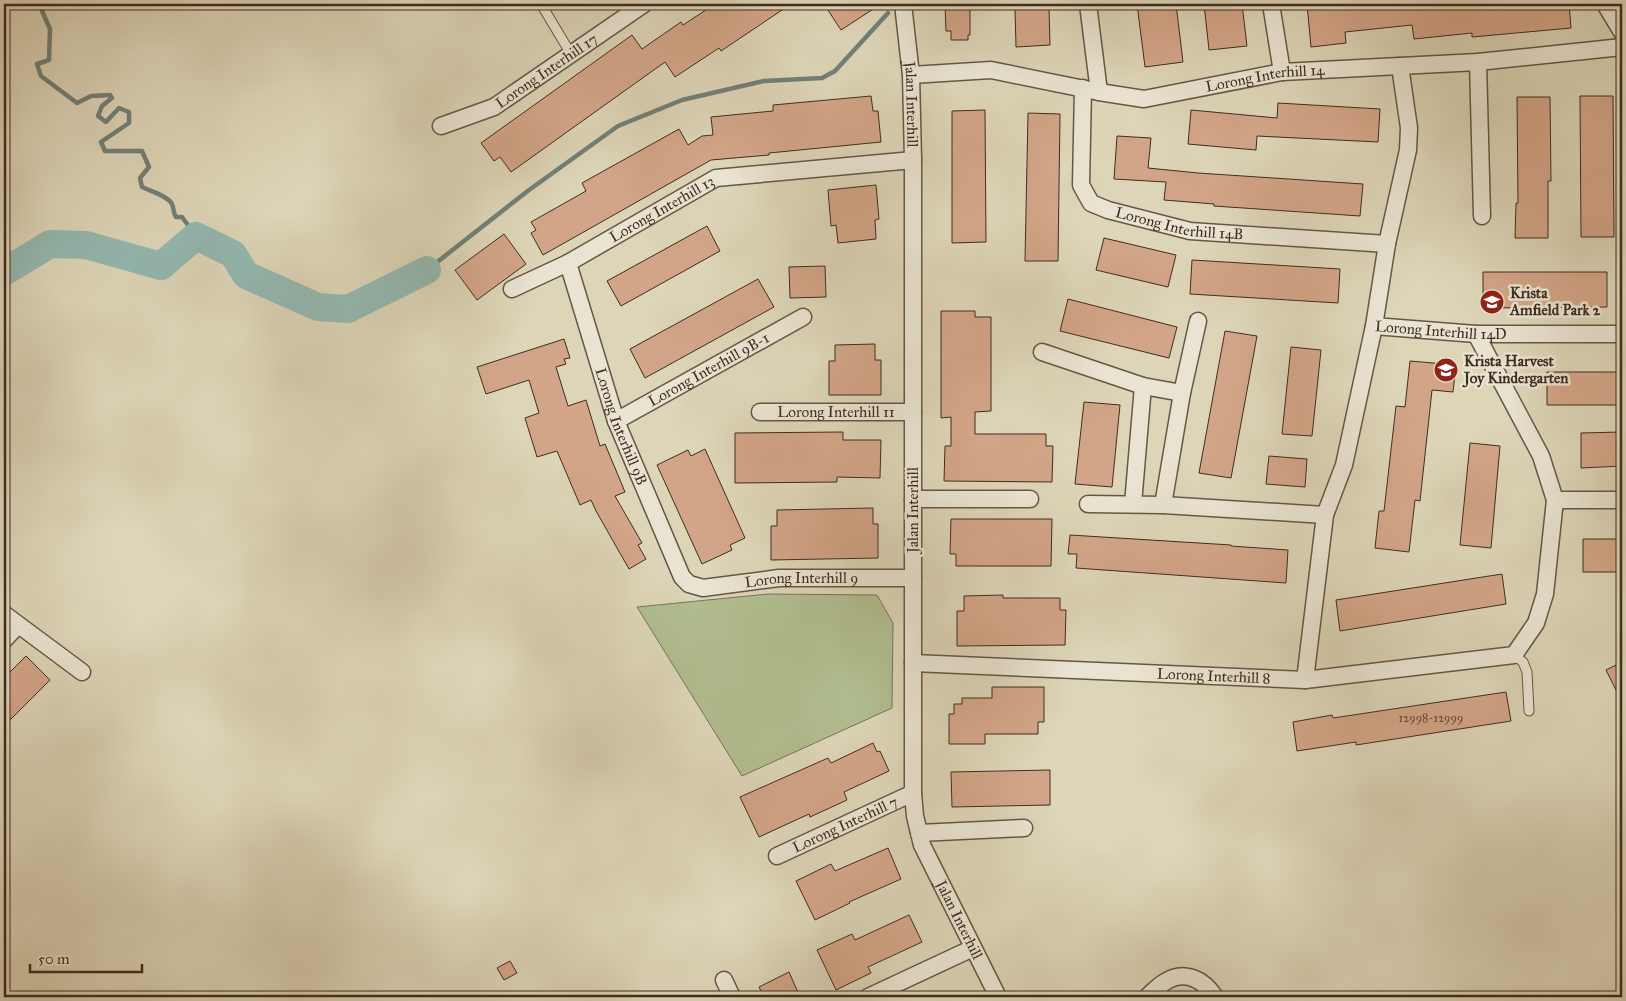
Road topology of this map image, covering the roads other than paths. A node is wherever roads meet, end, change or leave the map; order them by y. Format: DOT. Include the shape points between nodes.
graph roads {
  1 [pos="541,4"];
  2 [pos="644,4"];
  3 [pos="903,4"];
  4 [pos="1088,4"];
  5 [pos="1271,4"];
  6 [pos="1605,4"];
  7 [pos="1622,32"];
  8 [pos="1622,47"];
  9 [pos="571,54"];
  10 [pos="1478,62"];
  11 [pos="1400,66"];
  12 [pos="1282,72"];
  13 [pos="911,75"];
  14 [pos="1091,90"];
  15 [pos="441,126"];
  16 [pos="913,160"];
  17 [pos="1482,216"];
  18 [pos="1387,244"];
  19 [pos="568,263"];
  20 [pos="512,289"];
  21 [pos="803,317"];
  22 [pos="1198,321"];
  23 [pos="1374,326"];
  24 [pos="1476,334"];
  25 [pos="1622,334"];
  26 [pos="1042,352"];
  27 [pos="1143,386"];
  28 [pos="1182,394"];
  29 [pos="760,412"];
  30 [pos="913,412"];
  31 [pos="616,421"];
  32 [pos="913,499"];
  33 [pos="1030,499"];
  34 [pos="1555,500"];
  35 [pos="1622,500"];
  36 [pos="1088,504"];
  37 [pos="1133,504"];
  38 [pos="1163,505"];
  39 [pos="1325,516"];
  40 [pos="913,578"];
  41 [pos="689,584"];
  42 [pos="4,614"];
  43 [pos="18,625"];
  44 [pos="4,640"];
  45 [pos="1514,655"];
  46 [pos="913,663"];
  47 [pos="82,672"];
  48 [pos="1305,680"];
  49 [pos="1529,711"];
  50 [pos="913,793"];
  51 [pos="1024,828"];
  52 [pos="919,834"];
  53 [pos="777,856"];
  54 [pos="973,948"];
  55 [pos="724,980"];
  56 [pos="732,997"];
  57 [pos="868,997"];
  58 [pos="998,997"];
  59 [pos="1147,997"];
  60 [pos="1216,997"];
  1 -- 9 [label="lane"];
  2 -- 9 [label="street, Lorong Interhill 17"];
  3 -- 13 [label="street, Jalan Interhill"];
  4 -- 14 [label="street, Lorong Interhill 14B"];
  5 -- 12 [label="street"];
  6 -- 7 [label="street"];
  8 -- 10 [label="street, Lorong Interhill 14"];
  9 -- 15 [label="street, Lorong Interhill 17" via="494,107"];
  10 -- 11 [label="street, Lorong Interhill 14"];
  10 -- 17 [label="street"];
  11 -- 12 [label="street, Lorong Interhill 14"];
  11 -- 18 [label="street, Lorong Interhill 14D" via="1409,128 1408,150"];
  12 -- 14 [label="street, Lorong Interhill 14" via="1144,98"];
  13 -- 14 [label="street, Lorong Interhill 14" via="991,70"];
  13 -- 16 [label="street, Jalan Interhill"];
  14 -- 18 [label="street, Lorong Interhill 14B" via="1081,185 1091,203 1190,231"];
  16 -- 19 [label="street, Lorong Interhill 13" via="716,178"];
  16 -- 30 [label="street, Jalan Interhill"];
  18 -- 23 [label="street, Lorong Interhill 14D"];
  19 -- 20 [label="street, Lorong Interhill 13"];
  19 -- 31 [label="street, Lorong Interhill 9B"];
  21 -- 31 [label="street, Lorong Interhill 9B-1"];
  22 -- 28 [label="street"];
  23 -- 24 [label="street, Lorong Interhill 14D"];
  23 -- 39 [label="street" via="1344,465"];
  24 -- 25 [label="street, Lorong Interhill 14D"];
  24 -- 34 [label="street" via="1541,456"];
  26 -- 27 [label="street"];
  27 -- 28 [label="street"];
  27 -- 37 [label="street"];
  28 -- 38 [label="street"];
  29 -- 30 [label="street, Lorong Interhill 11"];
  30 -- 32 [label="street, Jalan Interhill"];
  31 -- 41 [label="street, Lorong Interhill 9B" via="682,577"];
  32 -- 33 [label="street"];
  32 -- 40 [label="street, Jalan Interhill"];
  34 -- 35 [label="street"];
  34 -- 45 [label="street" via="1545,594 1536,623"];
  36 -- 37 [label="street"];
  37 -- 38 [label="street"];
  38 -- 39 [label="street"];
  39 -- 48 [label="street"];
  40 -- 41 [label="street, Lorong Interhill 9" via="779,578 703,588"];
  40 -- 46 [label="street, Jalan Interhill"];
  42 -- 43 [label="street"];
  43 -- 44 [label="street"];
  43 -- 47 [label="street"];
  45 -- 48 [label="street, Lorong Interhill 8"];
  45 -- 49 [label="lane" via="1524,662 1528,672"];
  46 -- 48 [label="street, Lorong Interhill 8"];
  46 -- 50 [label="street, Jalan Interhill"];
  50 -- 52 [label="street, Jalan Interhill"];
  50 -- 53 [label="street, Lorong Interhill 7"];
  51 -- 52 [label="street"];
  52 -- 54 [label="street, Jalan Interhill"];
  54 -- 57 [label="street"];
  54 -- 58 [label="street, Jalan Interhill"];
  55 -- 56 [label="street"];
  59 -- 60 [label="street" via="1166,981 1181,976 1193,977 1208,986"];
}
